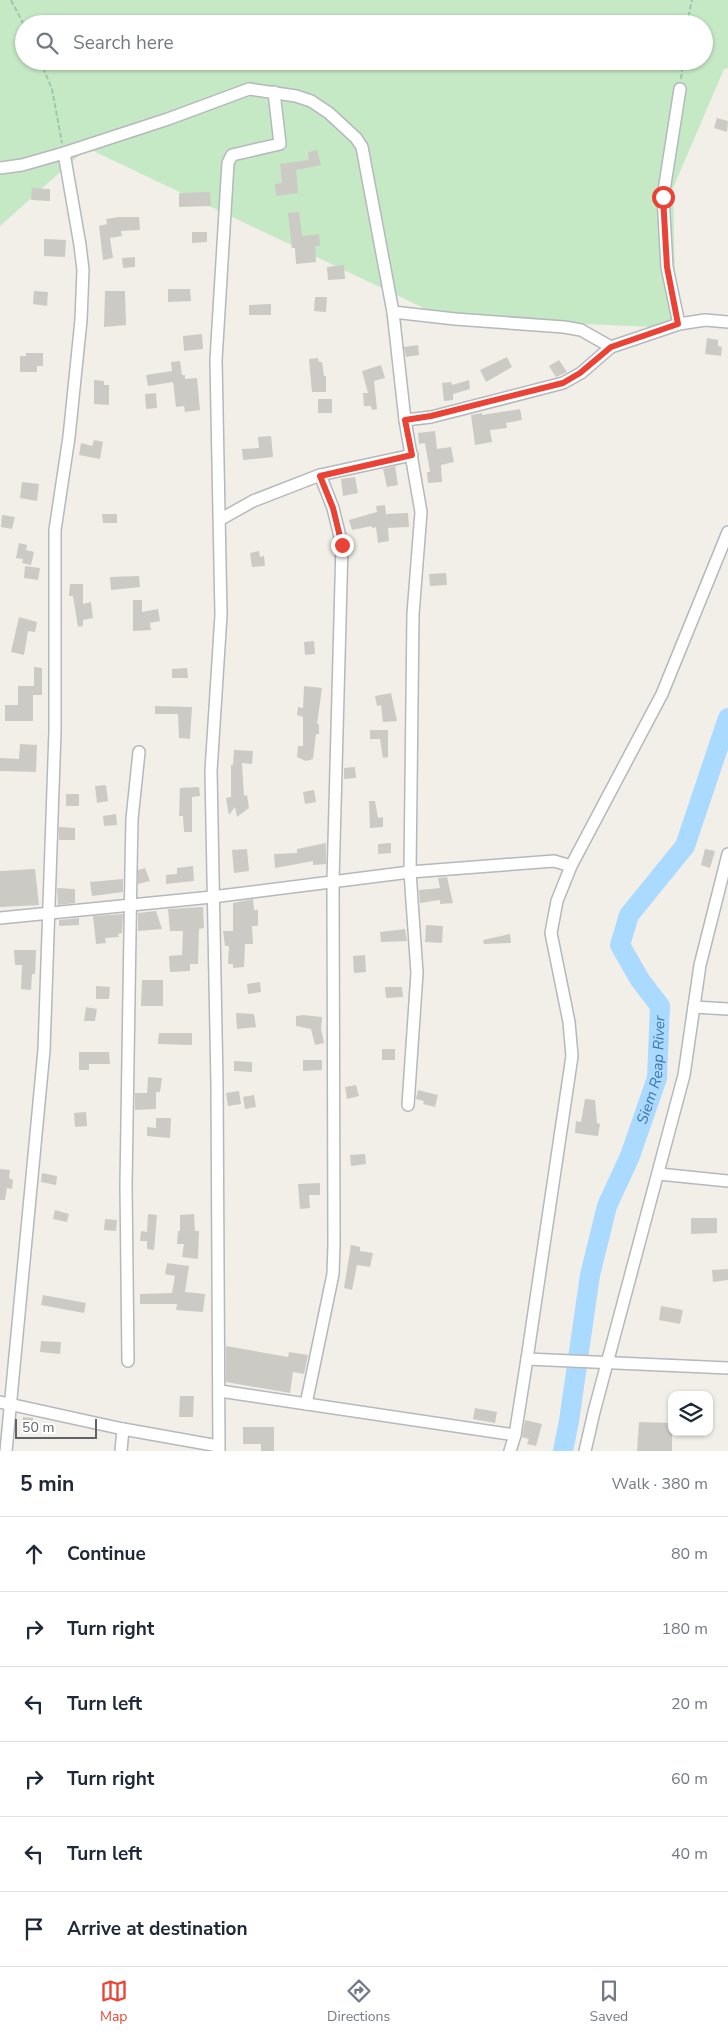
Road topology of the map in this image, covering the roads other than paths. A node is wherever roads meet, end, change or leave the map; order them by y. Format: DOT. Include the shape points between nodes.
graph roads {
  1 [pos="680,89"];
  2 [pos="274,92"];
  3 [pos="64,153"];
  4 [pos="0,168"];
  5 [pos="393,312"];
  6 [pos="728,322"];
  7 [pos="678,324"];
  8 [pos="611,347"];
  9 [pos="405,420"];
  10 [pos="412,455"];
  11 [pos="320,476"];
  12 [pos="221,519"];
  13 [pos="728,532"];
  14 [pos="139,752"];
  15 [pos="728,854"];
  16 [pos="570,866"];
  17 [pos="410,872"];
  18 [pos="333,880"];
  19 [pos="212,897"];
  20 [pos="131,905"];
  21 [pos="50,912"];
  22 [pos="0,918"];
  23 [pos="694,1007"];
  24 [pos="728,1009"];
  25 [pos="408,1105"];
  26 [pos="659,1174"];
  27 [pos="728,1181"];
  28 [pos="527,1359"];
  29 [pos="128,1361"];
  30 [pos="603,1364"];
  31 [pos="728,1368"];
  32 [pos="220,1391"];
  33 [pos="0,1402"];
  34 [pos="12,1403"];
  35 [pos="306,1404"];
  36 [pos="124,1429"];
  37 [pos="515,1435"];
  38 [pos="218,1449"];
  39 [pos="6,1451"];
  40 [pos="122,1451"];
  41 [pos="510,1451"];
  42 [pos="585,1451"];
  1 -- 7 [label="street" via="663,197 667,267"];
  2 -- 3 [label="street" via="242,90"];
  2 -- 5 [label="street" via="317,104 360,142"];
  2 -- 12 [label="street" via="280,144 237,153 228,163 216,360"];
  3 -- 4 [label="street"];
  3 -- 21 [label="street" via="83,270 75,387 55,530 55,731"];
  5 -- 8 [label="street" via="564,327 581,330"];
  5 -- 9 [label="street"];
  6 -- 7 [label="street" via="705,320"];
  7 -- 8 [label="street"];
  8 -- 9 [label="street" via="563,383"];
  9 -- 10 [label="street"];
  10 -- 11 [label="street"];
  10 -- 17 [label="street" via="420,512 413,614"];
  11 -- 12 [label="street" via="253,501"];
  11 -- 18 [label="street" via="333,508 342,545"];
  12 -- 19 [label="street" via="221,615 211,772"];
  13 -- 16 [label="street" via="662,694"];
  14 -- 20 [label="street" via="132,819"];
  15 -- 23 [label="street" via="700,965"];
  16 -- 17 [label="street" via="554,861"];
  16 -- 28 [label="street" via="551,925 572,1056"];
  17 -- 18 [label="street"];
  17 -- 25 [label="street" via="417,973"];
  18 -- 19 [label="street"];
  18 -- 35 [label="street" via="334,1264"];
  19 -- 20 [label="street"];
  19 -- 32 [label="street"];
  20 -- 21 [label="street"];
  20 -- 29 [label="street" via="126,1185"];
  21 -- 22 [label="street"];
  21 -- 34 [label="street" via="44,1050"];
  23 -- 24 [label="street"];
  23 -- 26 [label="street" via="684,1075"];
  26 -- 27 [label="street"];
  26 -- 30 [label="street"];
  28 -- 30 [label="street"];
  28 -- 37 [label="street"];
  30 -- 31 [label="street"];
  30 -- 42 [label="street"];
  32 -- 35 [label="street"];
  32 -- 38 [label="street"];
  33 -- 34 [label="street"];
  34 -- 36 [label="street"];
  34 -- 39 [label="street"];
  35 -- 37 [label="street"];
  36 -- 38 [label="street"];
  36 -- 40 [label="street"];
  37 -- 41 [label="street"];
}
